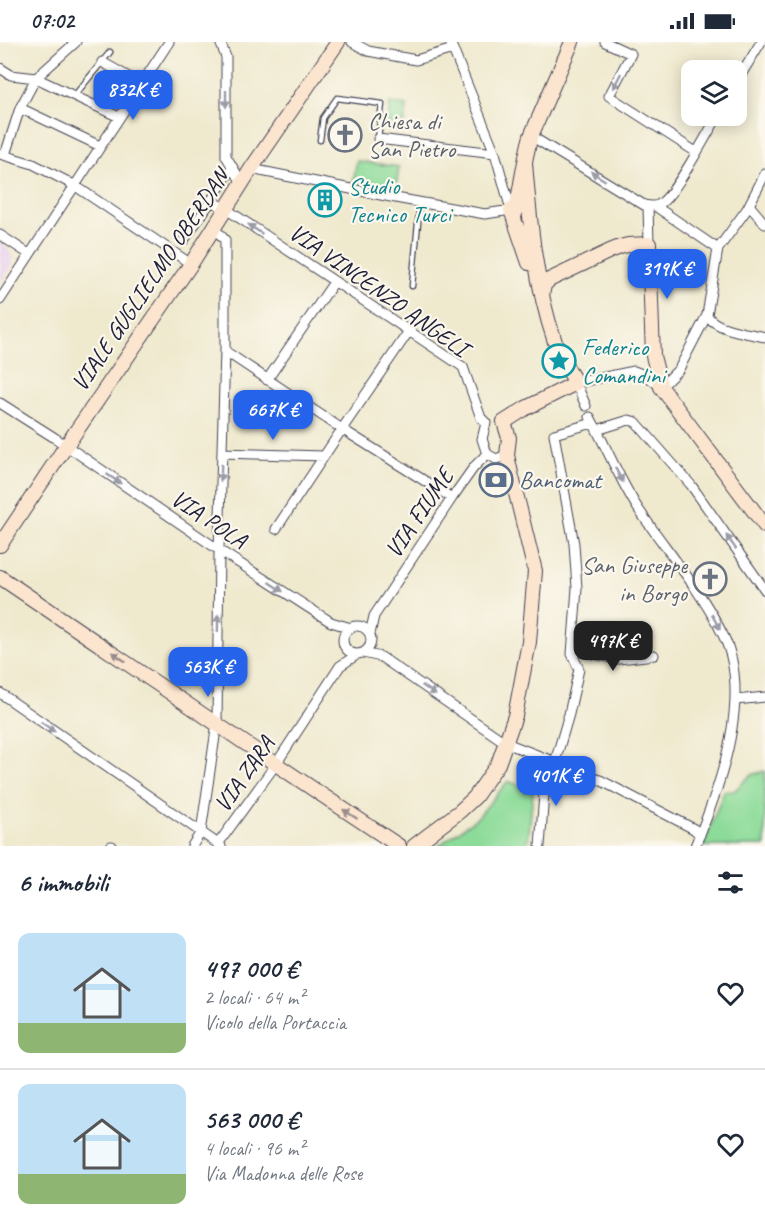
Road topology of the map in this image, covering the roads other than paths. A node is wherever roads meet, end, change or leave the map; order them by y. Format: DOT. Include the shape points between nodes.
graph roads {
  1 [pos="76,42"];
  2 [pos="169,42"];
  3 [pos="220,42"];
  4 [pos="339,42"];
  5 [pos="352,42"];
  6 [pos="572,42"];
  7 [pos="605,42"];
  8 [pos="761,42"];
  9 [pos="452,46"];
  10 [pos="110,52"];
  11 [pos="102,62"];
  12 [pos="747,65"];
  13 [pos="0,68"];
  14 [pos="36,78"];
  15 [pos="141,84"];
  16 [pos="75,95"];
  17 [pos="20,108"];
  18 [pos="119,117"];
  19 [pos="712,126"];
  20 [pos="531,136"];
  21 [pos="378,139"];
  22 [pos="320,140"];
  23 [pos="100,146"];
  24 [pos="696,152"];
  25 [pos="495,153"];
  26 [pos="2,154"];
  27 [pos="525,163"];
  28 [pos="232,166"];
  29 [pos="252,169"];
  30 [pos="765,174"];
  31 [pos="242,183"];
  32 [pos="74,185"];
  33 [pos="211,201"];
  34 [pos="420,202"];
  35 [pos="749,205"];
  36 [pos="651,206"];
  37 [pos="226,209"];
  38 [pos="514,210"];
  39 [pos="530,214"];
  40 [pos="765,224"];
  41 [pos="214,228"];
  42 [pos="0,235"];
  43 [pos="184,240"];
  44 [pos="649,244"];
  45 [pos="718,249"];
  46 [pos="29,254"];
  47 [pos="190,264"];
  48 [pos="536,265"];
  49 [pos="560,274"];
  50 [pos="334,282"];
  51 [pos="412,286"];
  52 [pos="542,296"];
  53 [pos="0,300"];
  54 [pos="707,315"];
  55 [pos="409,331"];
  56 [pos="765,337"];
  57 [pos="225,351"];
  58 [pos="652,356"];
  59 [pos="634,371"];
  60 [pos="267,380"];
  61 [pos="576,383"];
  62 [pos="661,387"];
  63 [pos="0,404"];
  64 [pos="586,406"];
  65 [pos="504,422"];
  66 [pos="486,423"];
  67 [pos="594,423"];
  68 [pos="342,429"];
  69 [pos="66,446"];
  70 [pos="222,453"];
  71 [pos="487,454"];
  72 [pos="507,455"];
  73 [pos="324,456"];
  74 [pos="452,498"];
  75 [pos="765,526"];
  76 [pos="276,529"];
  77 [pos="0,545"];
  78 [pos="219,550"];
  79 [pos="0,577"];
  80 [pos="765,590"];
  81 [pos="374,616"];
  82 [pos="331,622"];
  83 [pos="355,627"];
  84 [pos="370,638"];
  85 [pos="344,642"];
  86 [pos="573,650"];
  87 [pos="361,653"];
  88 [pos="654,655"];
  89 [pos="381,657"];
  90 [pos="340,666"];
  91 [pos="0,693"];
  92 [pos="765,697"];
  93 [pos="736,700"];
  94 [pos="217,723"];
  95 [pos="506,743"];
  96 [pos="555,762"];
  97 [pos="276,764"];
  98 [pos="604,769"];
  99 [pos="600,780"];
  100 [pos="201,832"];
  101 [pos="700,835"];
  102 [pos="220,845"];
  103 [pos="192,846"];
  104 [pos="399,846"];
  105 [pos="414,846"];
  106 [pos="540,846"];
  107 [pos="695,846"];
  1 -- 14 [label="street"];
  2 -- 15 [label="street"];
  3 -- 28 [label="street, one-way" via="226,57 226,156"];
  4 -- 29 [label="street, VIALE GUGLIELMO OBERDAN"];
  5 -- 9 [label="street" via="368,51 416,60"];
  6 -- 20 [label="street"];
  7 -- 24 [label="street, one-way" via="630,54 609,96"];
  8 -- 12 [label="street"];
  9 -- 25 [label="street"];
  10 -- 11 [label="lane"];
  11 -- 15 [label="street"];
  11 -- 16 [label="lane"];
  13 -- 14 [label="street" via="11,75"];
  14 -- 16 [label="street"];
  14 -- 17 [label="street"];
  15 -- 18 [label="street"];
  16 -- 18 [label="street"];
  17 -- 23 [label="street"];
  17 -- 26 [label="street"];
  18 -- 23 [label="street"];
  19 -- 24 [label="street"];
  20 -- 27 [label="street"];
  36 -- 20 [label="street, one-way"];
  21 -- 22 [label="lane" via="382,104 337,98 323,118"];
  21 -- 25 [label="street"];
  23 -- 32 [label="street"];
  24 -- 36 [label="street" via="675,189 662,203"];
  25 -- 38 [label="street"];
  26 -- 32 [label="street" via="33,164"];
  27 -- 38 [label="street"];
  27 -- 39 [label="street"];
  28 -- 31 [label="street"];
  28 -- 33 [label="street"];
  29 -- 31 [label="street, VIALE GUGLIELMO OBERDAN"];
  29 -- 34 [label="street"];
  30 -- 35 [label="street"];
  31 -- 37 [label="street, VIALE GUGLIELMO OBERDAN"];
  32 -- 46 [label="street"];
  32 -- 47 [label="street"];
  33 -- 37 [label="street, VIA VINCENZO ANGELI"];
  33 -- 43 [label="street"];
  34 -- 38 [label="street" via="485,214"];
  34 -- 51 [label="lane"];
  35 -- 40 [label="street"];
  35 -- 45 [label="street"];
  36 -- 44 [label="street"];
  36 -- 45 [label="street"];
  37 -- 41 [label="street, VIALE GUGLIELMO OBERDAN"];
  50 -- 37 [label="street, VIA VINCENZO ANGELI, one-way"];
  38 -- 39 [label="street"];
  38 -- 52 [label="street"];
  39 -- 48 [label="street"];
  41 -- 47 [label="street, VIALE GUGLIELMO OBERDAN"];
  41 -- 57 [label="street" via="225,240"];
  42 -- 46 [label="street"];
  44 -- 49 [label="street" via="620,247"];
  44 -- 58 [label="street"];
  45 -- 54 [label="street"];
  46 -- 53 [label="street"];
  47 -- 69 [label="street, VIALE GUGLIELMO OBERDAN"];
  48 -- 49 [label="street"];
  48 -- 52 [label="street"];
  49 -- 52 [label="street" via="544,285"];
  50 -- 55 [label="street, VIA VINCENZO ANGELI"];
  50 -- 60 [label="street"];
  52 -- 61 [label="street" via="556,344"];
  54 -- 56 [label="street" via="722,327"];
  54 -- 62 [label="street" via="680,369"];
  55 -- 66 [label="street, VIA VINCENZO ANGELI" via="462,367"];
  55 -- 68 [label="street"];
  57 -- 60 [label="street"];
  57 -- 70 [label="street"];
  58 -- 59 [label="street" via="648,365"];
  58 -- 62 [label="street"];
  59 -- 61 [label="street"];
  59 -- 62 [label="street"];
  60 -- 68 [label="street"];
  61 -- 64 [label="street"];
  61 -- 65 [label="street"];
  62 -- 75 [label="street"];
  63 -- 69 [label="street, VIA POLA"];
  65 -- 66 [label="street"];
  65 -- 72 [label="street"];
  66 -- 71 [label="street, VIA VINCENZO ANGELI" via="482,439"];
  80 -- 67 [label="street, one-way" via="691,485 636,422"];
  67 -- 86 [label="street" via="554,434 574,544 577,588"];
  67 -- 93 [label="street, one-way" via="638,507 725,637"];
  68 -- 73 [label="street"];
  68 -- 74 [label="street"];
  69 -- 77 [label="street, VIALE GUGLIELMO OBERDAN"];
  69 -- 78 [label="street, VIA POLA, one-way"];
  70 -- 73 [label="street"];
  70 -- 78 [label="street, one-way"];
  71 -- 72 [label="street" via="496,459"];
  71 -- 74 [label="street, VIA FIUME"];
  72 -- 95 [label="street" via="535,571 529,642"];
  73 -- 76 [label="street"];
  74 -- 81 [label="street, VIA FIUME"];
  78 -- 82 [label="street, VIA POLA, one-way"];
  94 -- 78 [label="street, one-way"];
  94 -- 79 [label="street, one-way"];
  81 -- 83 [label="street"];
  81 -- 84 [label="street"];
  82 -- 83 [label="street"];
  82 -- 85 [label="street"];
  83 -- 84 [label="street" via="363,628"];
  83 -- 85 [label="street" via="347,630"];
  84 -- 87 [label="street" via="370,646"];
  84 -- 89 [label="street"];
  85 -- 87 [label="street" via="351,652"];
  85 -- 90 [label="street"];
  86 -- 88 [label="street" via="619,659"];
  86 -- 96 [label="street" via="579,669"];
  87 -- 89 [label="street"];
  87 -- 90 [label="street"];
  89 -- 95 [label="street, one-way"];
  90 -- 97 [label="street, VIA ZARA"];
  91 -- 100 [label="street, one-way"];
  92 -- 93 [label="street"];
  93 -- 101 [label="street" via="720,778"];
  94 -- 97 [label="street"];
  94 -- 100 [label="street"];
  95 -- 96 [label="street"];
  95 -- 105 [label="street" via="498,764 476,797"];
  96 -- 99 [label="street" via="558,767"];
  96 -- 106 [label="street" via="547,776"];
  97 -- 102 [label="street, VIA ZARA"];
  104 -- 97 [label="street, one-way"];
  98 -- 99 [label="street"];
  99 -- 101 [label="street"];
  100 -- 102 [label="street"];
  100 -- 103 [label="street"];
  101 -- 107 [label="street"];
}
